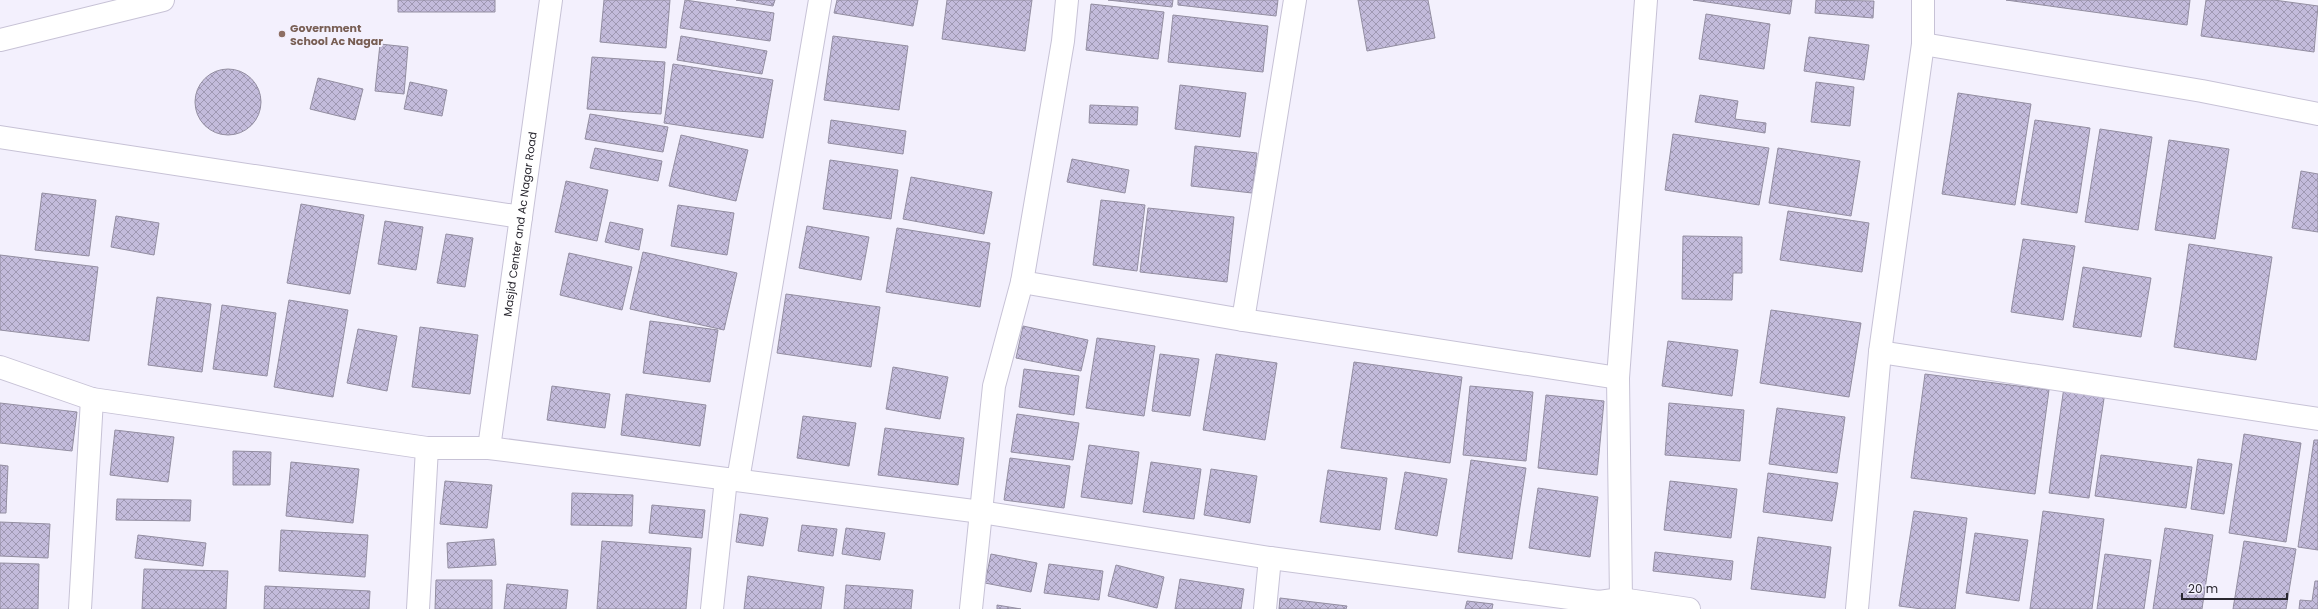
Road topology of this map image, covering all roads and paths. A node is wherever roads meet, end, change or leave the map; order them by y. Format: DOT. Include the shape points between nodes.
graph roads {
  1 [pos="163,0"];
  2 [pos="550,0"];
  3 [pos="820,0"];
  4 [pos="1067,0"];
  5 [pos="1296,0"];
  6 [pos="1646,0"];
  7 [pos="1923,0"];
  8 [pos="0,40"];
  9 [pos="1923,44"];
  10 [pos="2318,114"];
  11 [pos="0,137"];
  12 [pos="521,217"];
  13 [pos="1022,282"];
  14 [pos="1243,320"];
  15 [pos="1880,352"];
  16 [pos="0,367"];
  17 [pos="1618,378"];
  18 [pos="92,399"];
  19 [pos="2318,418"];
  20 [pos="427,448"];
  21 [pos="489,448"];
  22 [pos="732,480"];
  23 [pos="981,512"];
  24 [pos="1270,558"];
  25 [pos="1621,598"];
  26 [pos="1599,605"];
  27 [pos="80,609"];
  28 [pos="418,609"];
  29 [pos="712,609"];
  30 [pos="971,609"];
  31 [pos="1264,609"];
  32 [pos="1690,609"];
  33 [pos="1857,609"];
  1 -- 8 [label="street"];
  2 -- 12 [label="street, Masjid Center and Ac Nagar Road"];
  3 -- 22 [label="street"];
  4 -- 13 [label="street" via="1063,41"];
  5 -- 14 [label="street"];
  6 -- 17 [label="street"];
  7 -- 9 [label="street"];
  9 -- 10 [label="street" via="2202,91"];
  9 -- 15 [label="street"];
  11 -- 12 [label="street"];
  12 -- 21 [label="street, Masjid Center and Ac Nagar Road"];
  13 -- 14 [label="street"];
  13 -- 23 [label="street" via="994,386"];
  14 -- 17 [label="street"];
  15 -- 19 [label="street"];
  15 -- 33 [label="street"];
  16 -- 18 [label="street"];
  17 -- 25 [label="street"];
  18 -- 20 [label="street"];
  18 -- 27 [label="street"];
  20 -- 21 [label="street"];
  20 -- 28 [label="street"];
  21 -- 22 [label="street"];
  22 -- 23 [label="street"];
  22 -- 29 [label="street"];
  23 -- 24 [label="street"];
  23 -- 30 [label="street"];
  24 -- 26 [label="street"];
  24 -- 31 [label="street"];
  25 -- 26 [label="street"];
  25 -- 32 [label="street"];
}
